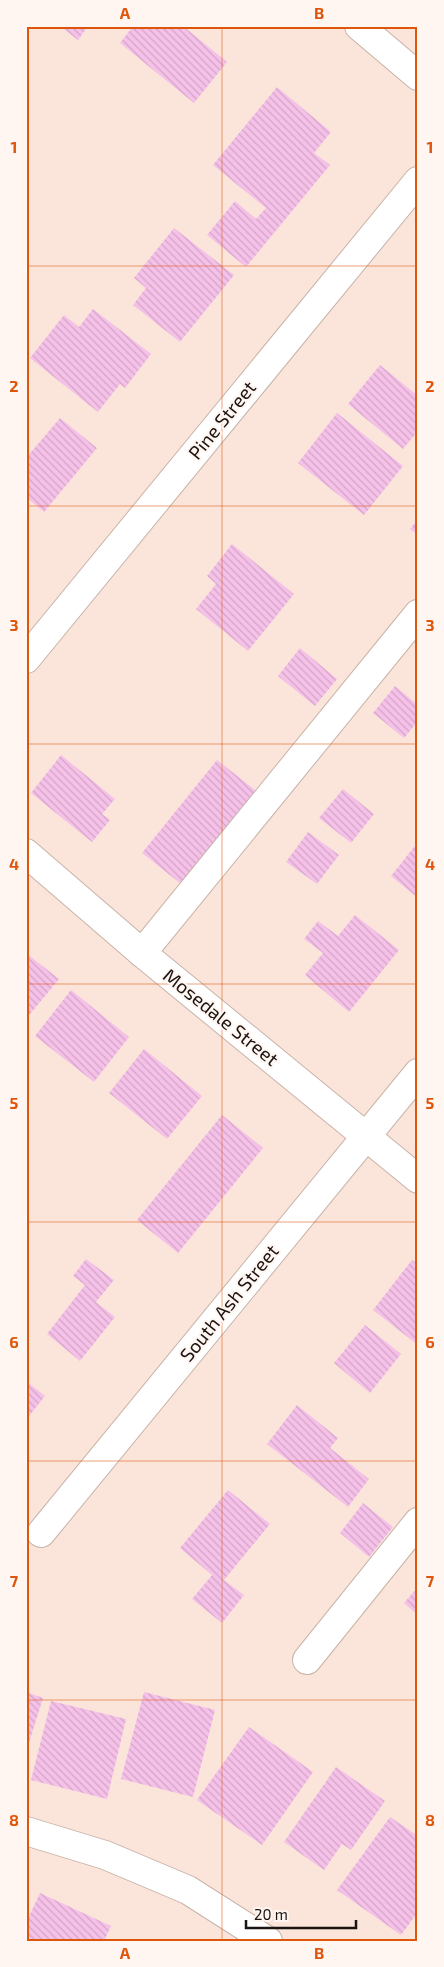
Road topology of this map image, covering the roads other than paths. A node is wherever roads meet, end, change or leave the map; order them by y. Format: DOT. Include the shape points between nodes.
graph roads {
  1 [pos="359,26"];
  2 [pos="418,76"];
  3 [pos="418,181"];
  4 [pos="418,614"];
  5 [pos="26,659"];
  6 [pos="26,853"];
  7 [pos="142,953"];
  8 [pos="418,1073"];
  9 [pos="366,1135"];
  10 [pos="418,1179"];
  11 [pos="418,1522"];
  12 [pos="41,1533"];
  13 [pos="307,1660"];
  14 [pos="26,1831"];
  15 [pos="268,1941"];
  1 -- 2 [label="street"];
  3 -- 5 [label="street, Pine Street"];
  4 -- 7 [label="street"];
  6 -- 7 [label="street, Mosedale Street"];
  7 -- 9 [label="street, Mosedale Street"];
  8 -- 9 [label="street, South Ash Street"];
  9 -- 10 [label="street, Mosedale Street"];
  9 -- 12 [label="street, South Ash Street"];
  11 -- 13 [label="street"];
  14 -- 15 [label="street" via="105,1855 188,1890"];
}
